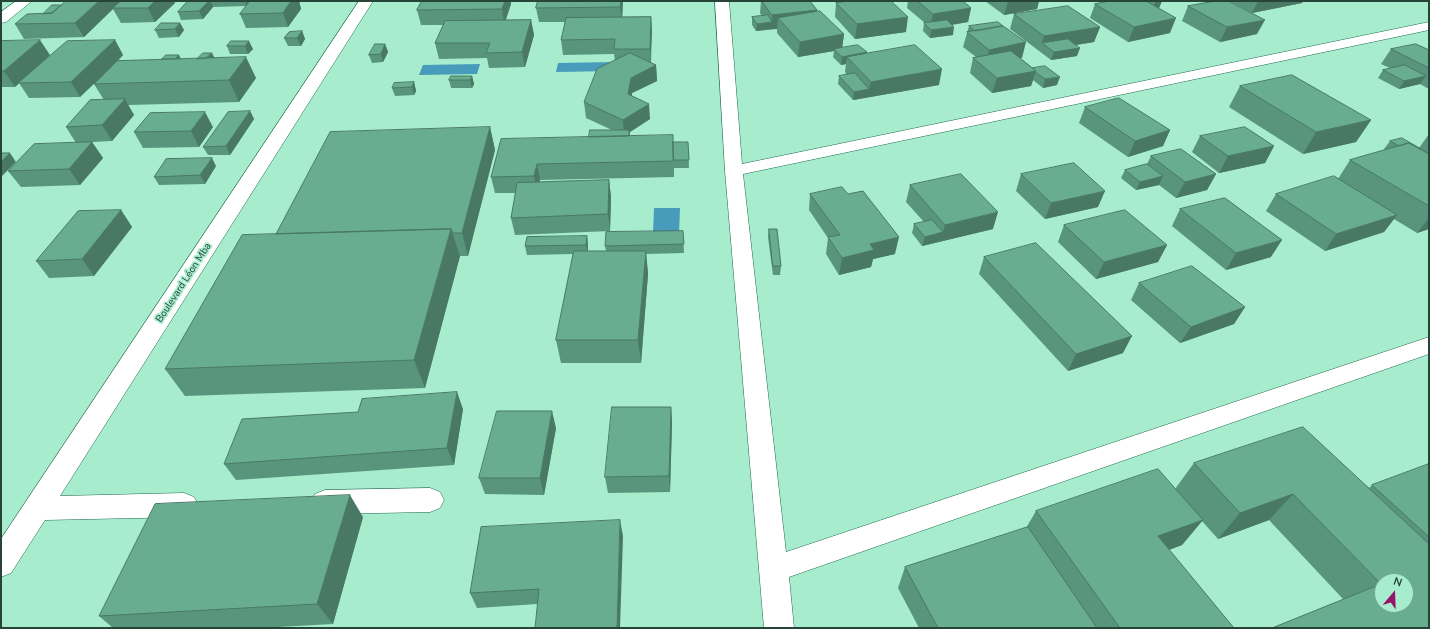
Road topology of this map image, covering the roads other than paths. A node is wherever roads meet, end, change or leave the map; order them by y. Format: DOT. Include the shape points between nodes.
graph roads {
  1 [pos="25,1"];
  2 [pos="366,1"];
  3 [pos="724,1"];
  4 [pos="1,19"];
  5 [pos="1429,26"];
  6 [pos="734,171"];
  7 [pos="1429,345"];
  8 [pos="430,500"];
  9 [pos="302,503"];
  10 [pos="206,505"];
  11 [pos="39,508"];
  12 [pos="1,564"];
  13 [pos="774,569"];
  14 [pos="779,628"];
  1 -- 4 [label="street"];
  2 -- 11 [label="street, Boulevard Léon Mba"];
  3 -- 6 [label="street"];
  5 -- 6 [label="street"];
  6 -- 13 [label="street"];
  7 -- 13 [label="street"];
  8 -- 9 [label="street"];
  10 -- 11 [label="street"];
  11 -- 12 [label="street, Boulevard Léon Mba"];
  13 -- 14 [label="street"];
}
